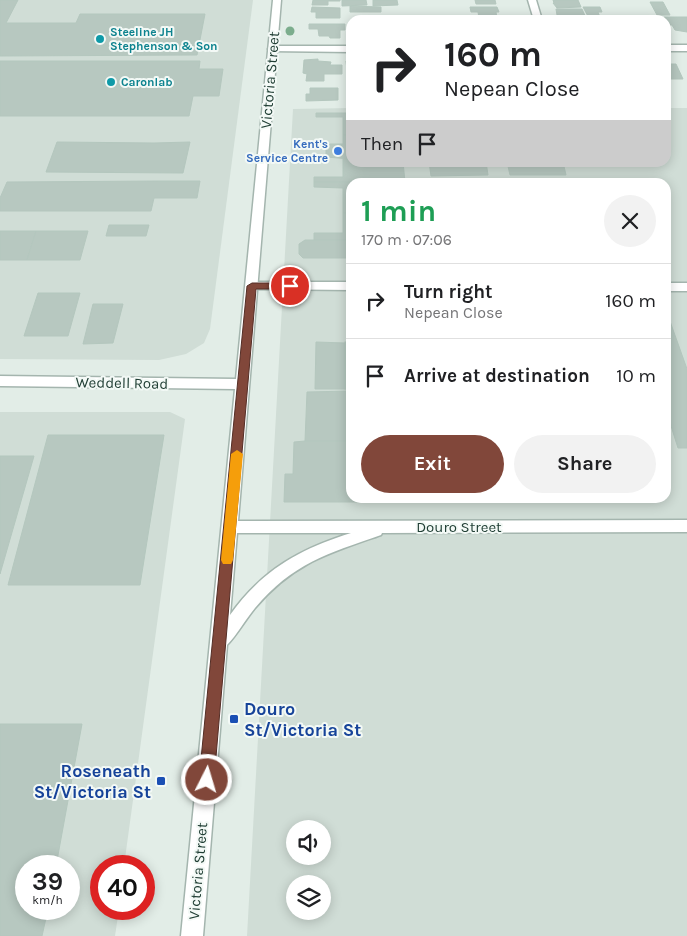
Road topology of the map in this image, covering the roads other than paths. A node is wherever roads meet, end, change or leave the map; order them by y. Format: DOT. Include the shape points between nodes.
graph roads {
  1 [pos="277,0"];
  2 [pos="532,0"];
  3 [pos="536,15"];
  4 [pos="671,48"];
  5 [pos="687,48"];
  6 [pos="273,49"];
  7 [pos="346,49"];
  8 [pos="252,286"];
  9 [pos="346,286"];
  10 [pos="671,287"];
  11 [pos="687,287"];
  12 [pos="0,381"];
  13 [pos="244,384"];
  14 [pos="687,526"];
  15 [pos="230,527"];
  16 [pos="386,527"];
  17 [pos="219,644"];
  18 [pos="192,936"];
  1 -- 6 [label="street, Victoria Street"];
  2 -- 3 [label="street"];
  4 -- 5 [label="street"];
  6 -- 7 [label="street"];
  6 -- 8 [label="street, Victoria Street"];
  8 -- 9 [label="street"];
  8 -- 13 [label="street, Victoria Street"];
  10 -- 11 [label="street"];
  12 -- 13 [label="street, Weddell Road"];
  13 -- 15 [label="street, Victoria Street"];
  14 -- 16 [label="street, Douro Street"];
  15 -- 16 [label="street, Douro Street"];
  15 -- 17 [label="street, Victoria Street"];
  16 -- 17 [label="street" via="307,555 283,571 236,616"];
  17 -- 18 [label="street, Victoria Street"];
}
